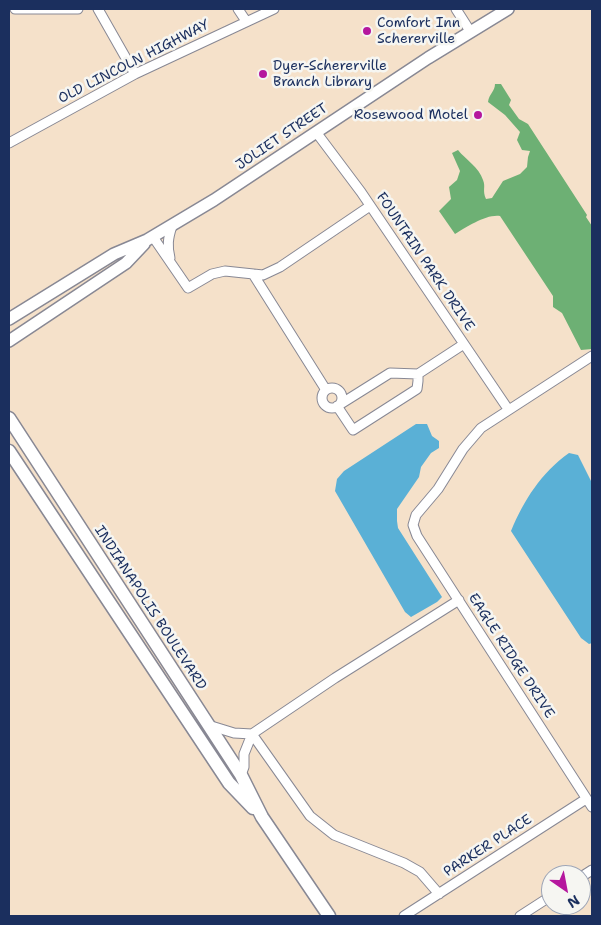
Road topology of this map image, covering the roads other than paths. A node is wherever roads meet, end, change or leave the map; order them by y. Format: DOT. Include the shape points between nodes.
graph roads {
  1 [pos="15,9"];
  2 [pos="78,9"];
  3 [pos="98,9"];
  4 [pos="238,9"];
  5 [pos="274,9"];
  6 [pos="456,9"];
  7 [pos="508,9"];
  8 [pos="246,21"];
  9 [pos="470,31"];
  10 [pos="134,74"];
  11 [pos="316,132"];
  12 [pos="9,143"];
  13 [pos="370,206"];
  14 [pos="172,226"];
  15 [pos="150,239"];
  16 [pos="173,266"];
  17 [pos="253,274"];
  18 [pos="9,319"];
  19 [pos="9,341"];
  20 [pos="464,344"];
  21 [pos="592,356"];
  22 [pos="418,374"];
  23 [pos="326,390"];
  24 [pos="338,405"];
  25 [pos="508,409"];
  26 [pos="9,418"];
  27 [pos="9,451"];
  28 [pos="458,600"];
  29 [pos="208,725"];
  30 [pos="252,734"];
  31 [pos="241,775"];
  32 [pos="586,798"];
  33 [pos="592,806"];
  34 [pos="262,817"];
  35 [pos="439,894"];
  36 [pos="541,902"];
  37 [pos="329,916"];
  38 [pos="404,916"];
  39 [pos="520,916"];
  1 -- 2 [label="street"];
  3 -- 10 [label="street"];
  4 -- 8 [label="street"];
  5 -- 8 [label="street, OLD LINCOLN HIGHWAY"];
  6 -- 9 [label="street"];
  7 -- 9 [label="main road, JOLIET STREET"];
  8 -- 10 [label="street, OLD LINCOLN HIGHWAY"];
  9 -- 11 [label="main road, JOLIET STREET"];
  10 -- 12 [label="street, OLD LINCOLN HIGHWAY"];
  11 -- 13 [label="street, FOUNTAIN PARK DRIVE"];
  11 -- 14 [label="main road, JOLIET STREET"];
  13 -- 17 [label="street" via="280,268 263,275"];
  13 -- 20 [label="street, FOUNTAIN PARK DRIVE"];
  14 -- 15 [label="main road, JOLIET STREET"];
  14 -- 16 [label="street" via="168,249"];
  15 -- 16 [label="street"];
  15 -- 18 [label="main road" via="114,254"];
  15 -- 19 [label="main road" via="126,263"];
  16 -- 17 [label="street" via="188,288 212,274 225,271"];
  17 -- 23 [label="street"];
  20 -- 22 [label="street"];
  20 -- 25 [label="street, FOUNTAIN PARK DRIVE"];
  21 -- 25 [label="street"];
  22 -- 24 [label="street" via="390,373"];
  22 -- 24 [label="street" via="417,389 353,430"];
  23 -- 24 [label="street" via="333,388 339,391 342,397"];
  23 -- 24 [label="street" via="323,403 331,408"];
  25 -- 28 [label="street, EAGLE RIDGE DRIVE" via="481,428 462,449 438,489 414,519 417,536"];
  26 -- 29 [label="highway, INDIANAPOLIS BOULEVARD"];
  27 -- 34 [label="highway, INDIANAPOLIS BOULEVARD" via="229,783"];
  28 -- 30 [label="street"];
  28 -- 32 [label="street, EAGLE RIDGE DRIVE"];
  29 -- 30 [label="street" via="234,733"];
  29 -- 31 [label="highway, INDIANAPOLIS BOULEVARD"];
  30 -- 31 [label="street" via="244,754"];
  30 -- 35 [label="street" via="310,816 322,827 334,836 412,868"];
  31 -- 34 [label="highway, INDIANAPOLIS BOULEVARD"];
  32 -- 33 [label="street, EAGLE RIDGE DRIVE"];
  32 -- 35 [label="street, PARKER PLACE"];
  34 -- 37 [label="highway, INDIANAPOLIS BOULEVARD"];
  35 -- 38 [label="street, PARKER PLACE"];
  36 -- 39 [label="street"];
}
